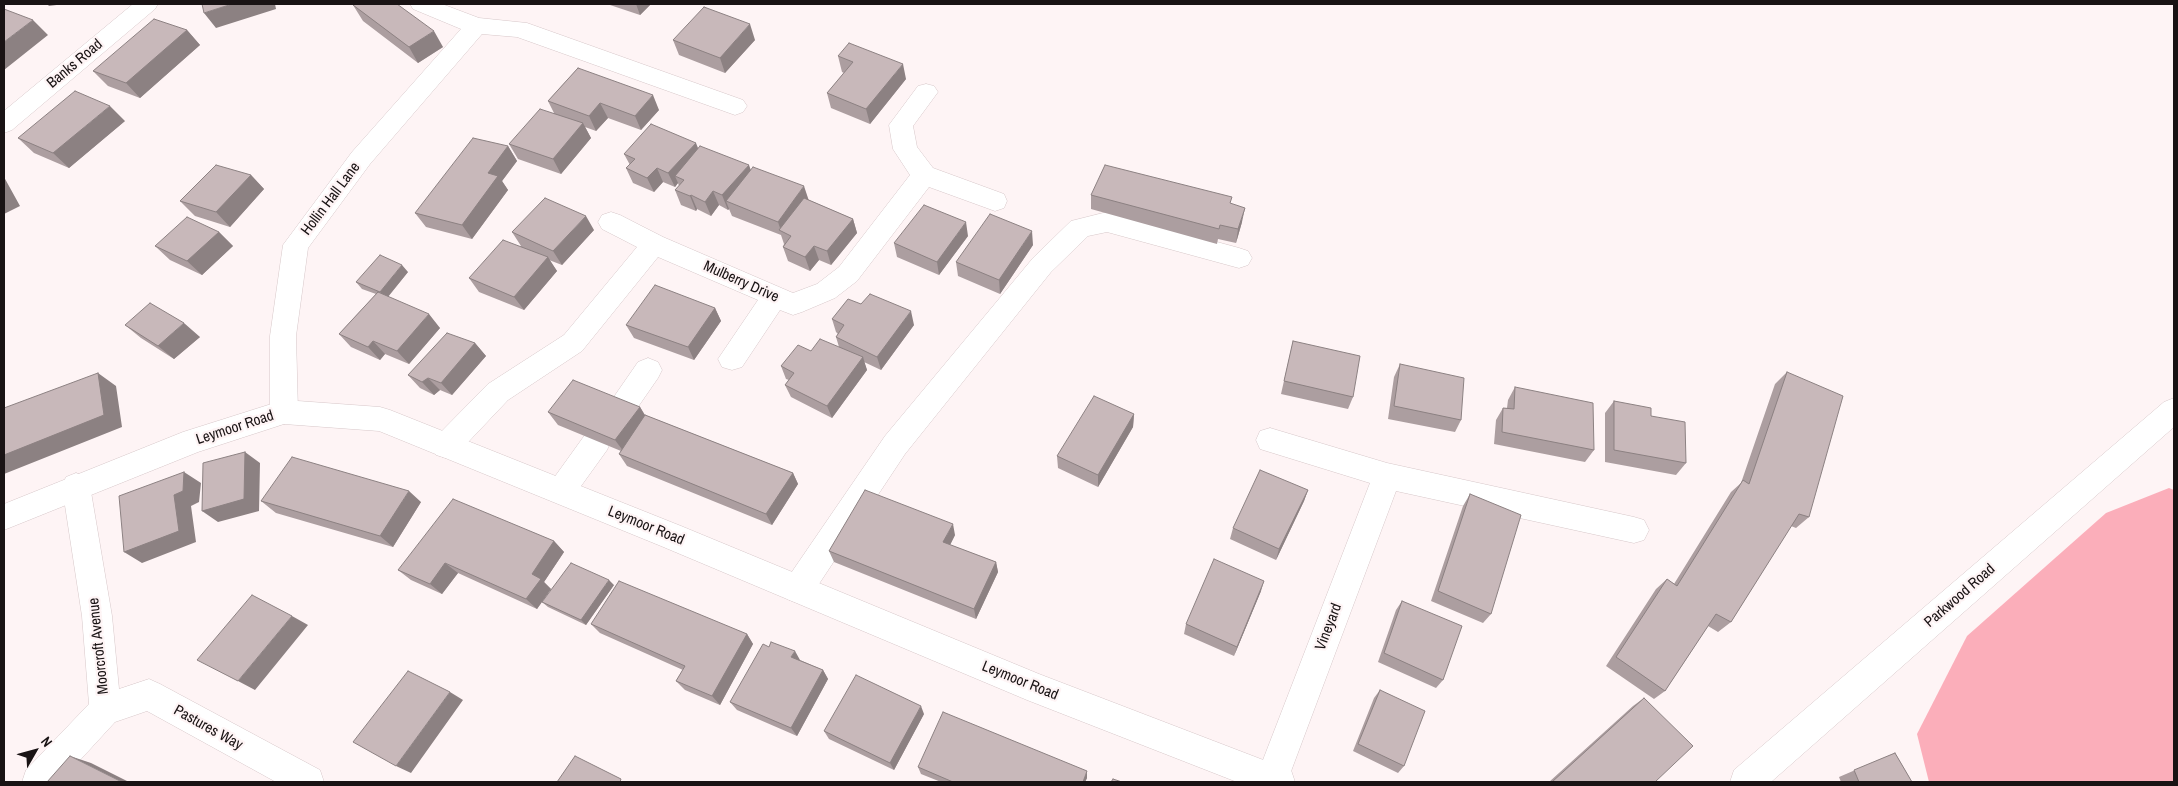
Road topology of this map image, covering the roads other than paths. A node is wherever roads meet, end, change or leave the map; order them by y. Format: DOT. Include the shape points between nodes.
graph roads {
  1 [pos="147,4"];
  2 [pos="421,4"];
  3 [pos="476,26"];
  4 [pos="926,92"];
  5 [pos="735,106"];
  6 [pos="4,124"];
  7 [pos="924,175"];
  8 [pos="995,201"];
  9 [pos="611,222"];
  10 [pos="654,244"];
  11 [pos="1239,258"];
  12 [pos="775,297"];
  13 [pos="732,359"];
  14 [pos="648,370"];
  15 [pos="621,408"];
  16 [pos="2174,410"];
  17 [pos="284,412"];
  18 [pos="1270,440"];
  19 [pos="597,441"];
  20 [pos="446,446"];
  21 [pos="1387,476"];
  22 [pos="76,486"];
  23 [pos="561,491"];
  24 [pos="4,517"];
  25 [pos="1634,530"];
  26 [pos="798,589"];
  27 [pos="105,710"];
  28 [pos="1275,780"];
  29 [pos="38,782"];
  30 [pos="308,782"];
  31 [pos="1746,782"];
  1 -- 6 [label="street, Banks Road"];
  2 -- 3 [label="street"];
  3 -- 5 [label="street" via="519,29"];
  3 -- 17 [label="street, Hollin Hall Lane" via="361,158 296,245 283,336"];
  4 -- 7 [label="street" via="901,125 905,149"];
  7 -- 8 [label="street"];
  7 -- 12 [label="street, Mulberry Drive" via="848,274 826,291 792,304"];
  9 -- 10 [label="street, Mulberry Drive"];
  10 -- 12 [label="street, Mulberry Drive"];
  10 -- 20 [label="street" via="573,343 498,392"];
  11 -- 26 [label="street" via="1107,222 1080,228 1042,265 895,445"];
  12 -- 13 [label="street"];
  14 -- 15 [label="street"];
  16 -- 31 [label="street, Parkwood Road"];
  17 -- 20 [label="street, Leymoor Road" via="380,419"];
  17 -- 22 [label="street, Leymoor Road" via="193,441"];
  18 -- 21 [label="street"];
  19 -- 23 [label="street"];
  20 -- 23 [label="street, Leymoor Road"];
  21 -- 25 [label="street"];
  21 -- 28 [label="street, Vineyard"];
  22 -- 24 [label="street, Leymoor Road"];
  22 -- 27 [label="street, Moorcroft Avenue" via="97,616"];
  23 -- 26 [label="street, Leymoor Road"];
  26 -- 28 [label="street, Leymoor Road" via="1038,689"];
  27 -- 29 [label="street, Moorcroft Avenue"];
  27 -- 30 [label="street, Pastures Way" via="149,695"];
}
